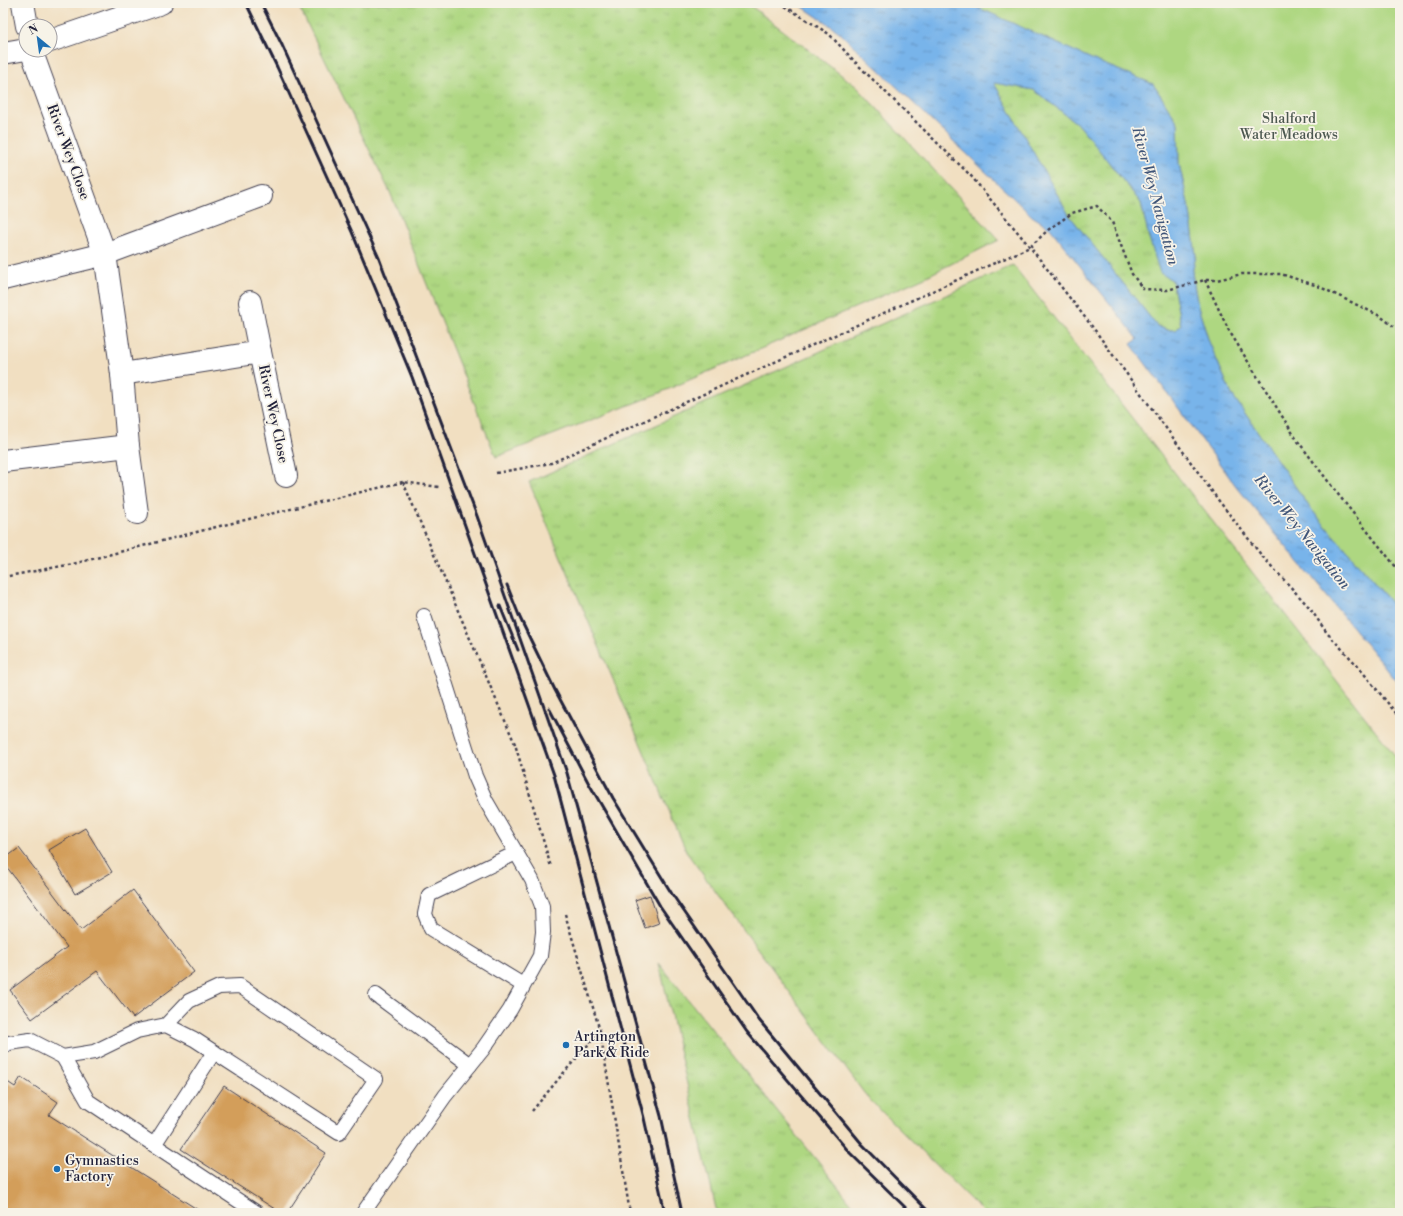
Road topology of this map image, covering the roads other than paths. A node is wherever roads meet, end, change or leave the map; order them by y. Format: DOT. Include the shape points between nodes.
graph roads {
  1 [pos="23,3"];
  2 [pos="161,3"];
  3 [pos="26,18"];
  4 [pos="58,38"];
  5 [pos="18,50"];
  6 [pos="3,53"];
  7 [pos="34,58"];
  8 [pos="261,196"];
  9 [pos="105,254"];
  10 [pos="3,279"];
  11 [pos="250,302"];
  12 [pos="260,352"];
  13 [pos="122,374"];
  14 [pos="128,446"];
  15 [pos="3,461"];
  16 [pos="286,476"];
  17 [pos="137,513"];
  18 [pos="424,616"];
  19 [pos="516,853"];
  20 [pos="524,986"];
  21 [pos="376,995"];
  22 [pos="166,1025"];
  23 [pos="3,1047"];
  24 [pos="214,1052"];
  25 [pos="63,1057"];
  26 [pos="470,1064"];
  27 [pos="154,1145"];
  28 [pos="257,1213"];
  29 [pos="363,1213"];
  1 -- 3 [label="street"];
  2 -- 4 [label="street"];
  5 -- 6 [label="street"];
  7 -- 9 [label="street, River Wey Close"];
  8 -- 9 [label="street"];
  9 -- 10 [label="street"];
  9 -- 13 [label="street, River Wey Close"];
  11 -- 12 [label="street, River Wey Close"];
  12 -- 13 [label="street, River Wey Close"];
  12 -- 16 [label="street, River Wey Close"];
  13 -- 14 [label="street, River Wey Close"];
  14 -- 15 [label="street"];
  14 -- 17 [label="street, River Wey Close"];
  18 -- 19 [label="lane" via="475,776 486,801"];
  19 -- 20 [label="lane" via="532,880 542,906 540,956"];
  19 -- 20 [label="lane" via="429,895 425,914 431,930"];
  20 -- 26 [label="lane" via="510,1010"];
  21 -- 26 [label="lane"];
  22 -- 24 [label="lane"];
  22 -- 24 [label="lane" via="189,1001 219,987 240,986 376,1079 339,1133"];
  22 -- 25 [label="lane" via="137,1031 94,1052"];
  23 -- 25 [label="lane" via="9,1043 30,1040"];
  24 -- 27 [label="lane"];
  25 -- 27 [label="lane" via="88,1101"];
  26 -- 29 [label="lane"];
  27 -- 28 [label="lane"];
}
